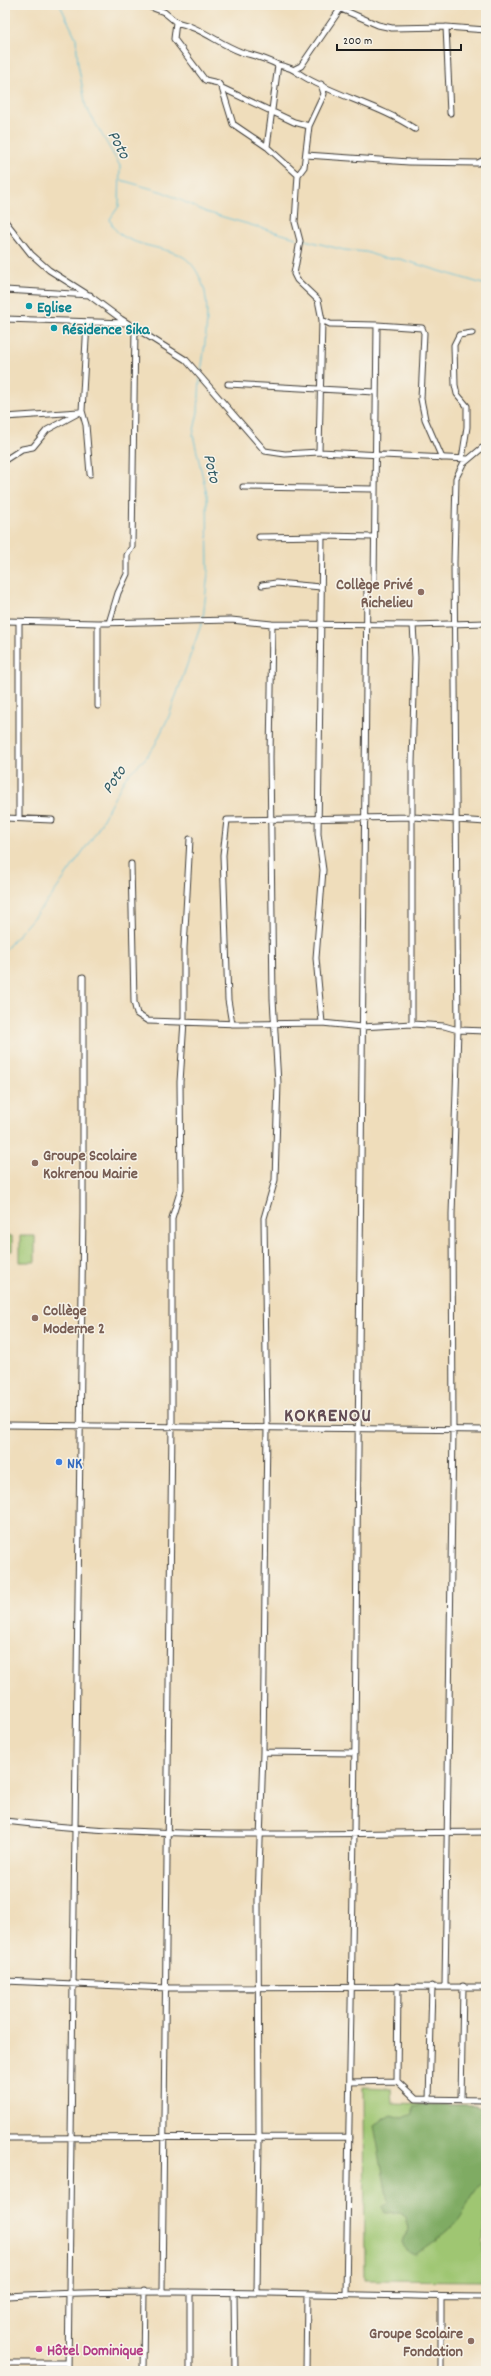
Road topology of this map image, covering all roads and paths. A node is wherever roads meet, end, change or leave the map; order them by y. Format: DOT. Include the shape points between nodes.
graph roads {
  1 [pos="145,5"];
  2 [pos="332,5"];
  3 [pos="341,7"];
  4 [pos="176,22"];
  5 [pos="446,27"];
  6 [pos="486,30"];
  7 [pos="278,65"];
  8 [pos="296,69"];
  9 [pos="321,84"];
  10 [pos="222,88"];
  11 [pos="273,113"];
  12 [pos="450,113"];
  13 [pos="309,126"];
  14 [pos="415,129"];
  15 [pos="267,147"];
  16 [pos="306,155"];
  17 [pos="486,159"];
  18 [pos="298,175"];
  19 [pos="5,221"];
  20 [pos="5,290"];
  21 [pos="90,296"];
  22 [pos="5,319"];
  23 [pos="322,320"];
  24 [pos="87,322"];
  25 [pos="127,323"];
  26 [pos="377,325"];
  27 [pos="135,328"];
  28 [pos="472,333"];
  29 [pos="228,384"];
  30 [pos="319,389"];
  31 [pos="375,392"];
  32 [pos="82,411"];
  33 [pos="5,417"];
  34 [pos="486,448"];
  35 [pos="319,452"];
  36 [pos="375,455"];
  37 [pos="442,458"];
  38 [pos="465,459"];
  39 [pos="5,460"];
  40 [pos="90,474"];
  41 [pos="243,487"];
  42 [pos="374,489"];
  43 [pos="322,536"];
  44 [pos="259,537"];
  45 [pos="374,537"];
  46 [pos="262,584"];
  47 [pos="321,587"];
  48 [pos="5,621"];
  49 [pos="19,622"];
  50 [pos="98,623"];
  51 [pos="109,623"];
  52 [pos="486,623"];
  53 [pos="272,624"];
  54 [pos="320,624"];
  55 [pos="367,624"];
  56 [pos="413,625"];
  57 [pos="454,625"];
  58 [pos="98,706"];
  59 [pos="413,817"];
  60 [pos="5,818"];
  61 [pos="19,818"];
  62 [pos="271,818"];
  63 [pos="366,819"];
  64 [pos="52,820"];
  65 [pos="318,820"];
  66 [pos="455,822"];
  67 [pos="486,822"];
  68 [pos="190,838"];
  69 [pos="131,864"];
  70 [pos="83,977"];
  71 [pos="184,1021"];
  72 [pos="322,1023"];
  73 [pos="232,1024"];
  74 [pos="276,1024"];
  75 [pos="412,1024"];
  76 [pos="362,1027"];
  77 [pos="458,1030"];
  78 [pos="486,1031"];
  79 [pos="5,1425"];
  80 [pos="80,1425"];
  81 [pos="172,1426"];
  82 [pos="268,1428"];
  83 [pos="359,1428"];
  84 [pos="453,1430"];
  85 [pos="486,1430"];
  86 [pos="263,1752"];
  87 [pos="355,1753"];
  88 [pos="5,1821"];
  89 [pos="75,1830"];
  90 [pos="168,1832"];
  91 [pos="260,1832"];
  92 [pos="354,1832"];
  93 [pos="447,1832"];
  94 [pos="486,1832"];
  95 [pos="5,1981"];
  96 [pos="73,1984"];
  97 [pos="352,1986"];
  98 [pos="398,1986"];
  99 [pos="432,1986"];
  100 [pos="445,1986"];
  101 [pos="463,1986"];
  102 [pos="259,1987"];
  103 [pos="486,1987"];
  104 [pos="166,1988"];
  105 [pos="397,2081"];
  106 [pos="350,2082"];
  107 [pos="429,2100"];
  108 [pos="461,2100"];
  109 [pos="486,2100"];
  110 [pos="5,2138"];
  111 [pos="72,2138"];
  112 [pos="165,2138"];
  113 [pos="349,2138"];
  114 [pos="259,2139"];
  115 [pos="144,2291"];
  116 [pos="162,2291"];
  117 [pos="190,2292"];
  118 [pos="69,2293"];
  119 [pos="234,2293"];
  120 [pos="257,2293"];
  121 [pos="6,2295"];
  122 [pos="307,2295"];
  123 [pos="346,2295"];
  124 [pos="441,2297"];
  125 [pos="486,2297"];
  126 [pos="5,2363"];
  127 [pos="68,2363"];
  128 [pos="68,2371"];
  129 [pos="143,2371"];
  130 [pos="190,2371"];
  131 [pos="234,2371"];
  132 [pos="306,2371"];
  133 [pos="441,2371"];
  1 -- 4 [label="street" via="164,12"];
  2 -- 3 [label="street"];
  3 -- 5 [label="street" via="378,25 392,28"];
  3 -- 8 [label="street" via="301,66"];
  4 -- 7 [label="street" via="193,26 240,52 261,56"];
  4 -- 10 [label="street" via="174,38 181,50 205,80 218,83"];
  5 -- 6 [label="street"];
  5 -- 12 [label="street"];
  7 -- 8 [label="street"];
  7 -- 11 [label="street"];
  8 -- 9 [label="street" via="308,79"];
  9 -- 13 [label="street" via="324,94"];
  9 -- 14 [label="street" via="402,120"];
  10 -- 11 [label="street"];
  10 -- 15 [label="street" via="233,124"];
  11 -- 13 [label="street"];
  11 -- 15 [label="street"];
  13 -- 16 [label="street"];
  15 -- 18 [label="street"];
  16 -- 17 [label="street" via="409,162 478,163"];
  16 -- 18 [label="street" via="304,167"];
  18 -- 23 [label="street" via="295,222 300,241 294,274 318,300"];
  19 -- 21 [label="street" via="35,258"];
  20 -- 21 [label="street"];
  21 -- 25 [label="street"];
  22 -- 24 [label="street"];
  23 -- 26 [label="street" via="330,324"];
  23 -- 30 [label="street"];
  24 -- 25 [label="street"];
  24 -- 32 [label="street"];
  25 -- 27 [label="street"];
  26 -- 31 [label="street"];
  26 -- 37 [label="street" via="417,326 424,333 421,399 425,419"];
  27 -- 35 [label="street" via="186,360 265,451 289,454"];
  27 -- 51 [label="street" via="132,547 127,555 127,574"];
  28 -- 38 [label="street" via="459,335 454,345 457,394 467,406"];
  29 -- 30 [label="street"];
  30 -- 31 [label="street"];
  30 -- 35 [label="street"];
  31 -- 36 [label="street"];
  32 -- 33 [label="street"];
  32 -- 39 [label="street" via="47,430 33,447 22,449"];
  32 -- 40 [label="street" via="86,425"];
  34 -- 38 [label="street"];
  35 -- 36 [label="street"];
  36 -- 37 [label="street"];
  36 -- 42 [label="street"];
  37 -- 38 [label="street"];
  38 -- 57 [label="street" via="456,478"];
  41 -- 42 [label="street"];
  42 -- 45 [label="street"];
  43 -- 44 [label="street"];
  43 -- 45 [label="street"];
  43 -- 47 [label="street"];
  45 -- 55 [label="street" via="374,583 367,588"];
  46 -- 47 [label="street"];
  47 -- 54 [label="street"];
  48 -- 49 [label="street"];
  49 -- 50 [label="street"];
  49 -- 61 [label="street"];
  50 -- 51 [label="street"];
  50 -- 58 [label="street"];
  51 -- 53 [label="street" via="231,620"];
  52 -- 57 [label="street"];
  53 -- 54 [label="street"];
  53 -- 62 [label="street"];
  54 -- 55 [label="street"];
  54 -- 65 [label="street"];
  55 -- 56 [label="street"];
  55 -- 63 [label="street"];
  56 -- 57 [label="street"];
  56 -- 59 [label="street"];
  57 -- 66 [label="street"];
  59 -- 63 [label="street"];
  59 -- 66 [label="street"];
  59 -- 75 [label="street"];
  60 -- 61 [label="street"];
  61 -- 64 [label="street"];
  62 -- 65 [label="street"];
  62 -- 73 [label="street" via="227,820 223,855 228,1000"];
  62 -- 74 [label="street" via="273,999"];
  63 -- 65 [label="street"];
  63 -- 76 [label="street"];
  65 -- 72 [label="street" via="323,870 316,958"];
  66 -- 67 [label="street"];
  66 -- 77 [label="street"];
  68 -- 71 [label="street" via="184,948"];
  69 -- 71 [label="street" via="134,1009 148,1021"];
  70 -- 80 [label="street"];
  71 -- 73 [label="street"];
  71 -- 81 [label="street" via="180,1082 181,1189 172,1218"];
  72 -- 74 [label="street"];
  72 -- 76 [label="street"];
  73 -- 74 [label="street"];
  74 -- 82 [label="street" via="278,1083 275,1180 264,1218"];
  75 -- 76 [label="street"];
  75 -- 77 [label="street" via="444,1026"];
  76 -- 83 [label="street"];
  77 -- 78 [label="street"];
  77 -- 84 [label="street" via="452,1214"];
  79 -- 80 [label="street"];
  80 -- 81 [label="street"];
  80 -- 89 [label="street"];
  81 -- 82 [label="street"];
  81 -- 90 [label="street"];
  82 -- 83 [label="street"];
  82 -- 86 [label="street"];
  83 -- 84 [label="street"];
  83 -- 87 [label="street"];
  84 -- 85 [label="street"];
  84 -- 93 [label="street"];
  86 -- 87 [label="street"];
  86 -- 91 [label="street"];
  87 -- 92 [label="street"];
  88 -- 89 [label="street"];
  89 -- 90 [label="street"];
  89 -- 96 [label="street"];
  90 -- 91 [label="street"];
  90 -- 104 [label="street"];
  91 -- 92 [label="street"];
  91 -- 102 [label="street"];
  92 -- 93 [label="street"];
  92 -- 97 [label="street"];
  93 -- 94 [label="street"];
  93 -- 100 [label="street"];
  95 -- 96 [label="street"];
  96 -- 104 [label="street"];
  96 -- 111 [label="street"];
  97 -- 98 [label="street"];
  97 -- 102 [label="street"];
  97 -- 106 [label="street"];
  98 -- 99 [label="street"];
  98 -- 105 [label="street"];
  99 -- 100 [label="street"];
  99 -- 107 [label="street"];
  100 -- 101 [label="street"];
  101 -- 103 [label="street"];
  101 -- 108 [label="street"];
  102 -- 104 [label="street"];
  102 -- 114 [label="street"];
  104 -- 112 [label="street"];
  105 -- 106 [label="street"];
  105 -- 107 [label="street" via="416,2099"];
  106 -- 113 [label="street"];
  107 -- 108 [label="street"];
  108 -- 109 [label="street"];
  110 -- 111 [label="street"];
  111 -- 112 [label="street"];
  111 -- 118 [label="street"];
  112 -- 114 [label="street"];
  112 -- 116 [label="street"];
  113 -- 114 [label="street"];
  113 -- 123 [label="street"];
  114 -- 120 [label="street"];
  115 -- 116 [label="street"];
  115 -- 118 [label="street"];
  115 -- 129 [label="street"];
  116 -- 117 [label="street"];
  117 -- 119 [label="street"];
  117 -- 130 [label="street"];
  118 -- 121 [label="street"];
  118 -- 127 [label="street"];
  119 -- 120 [label="street"];
  119 -- 131 [label="street"];
  120 -- 122 [label="street"];
  122 -- 123 [label="street"];
  122 -- 132 [label="street"];
  123 -- 124 [label="street"];
  124 -- 125 [label="street"];
  124 -- 133 [label="street"];
  126 -- 127 [label="street"];
  127 -- 128 [label="street"];
}
